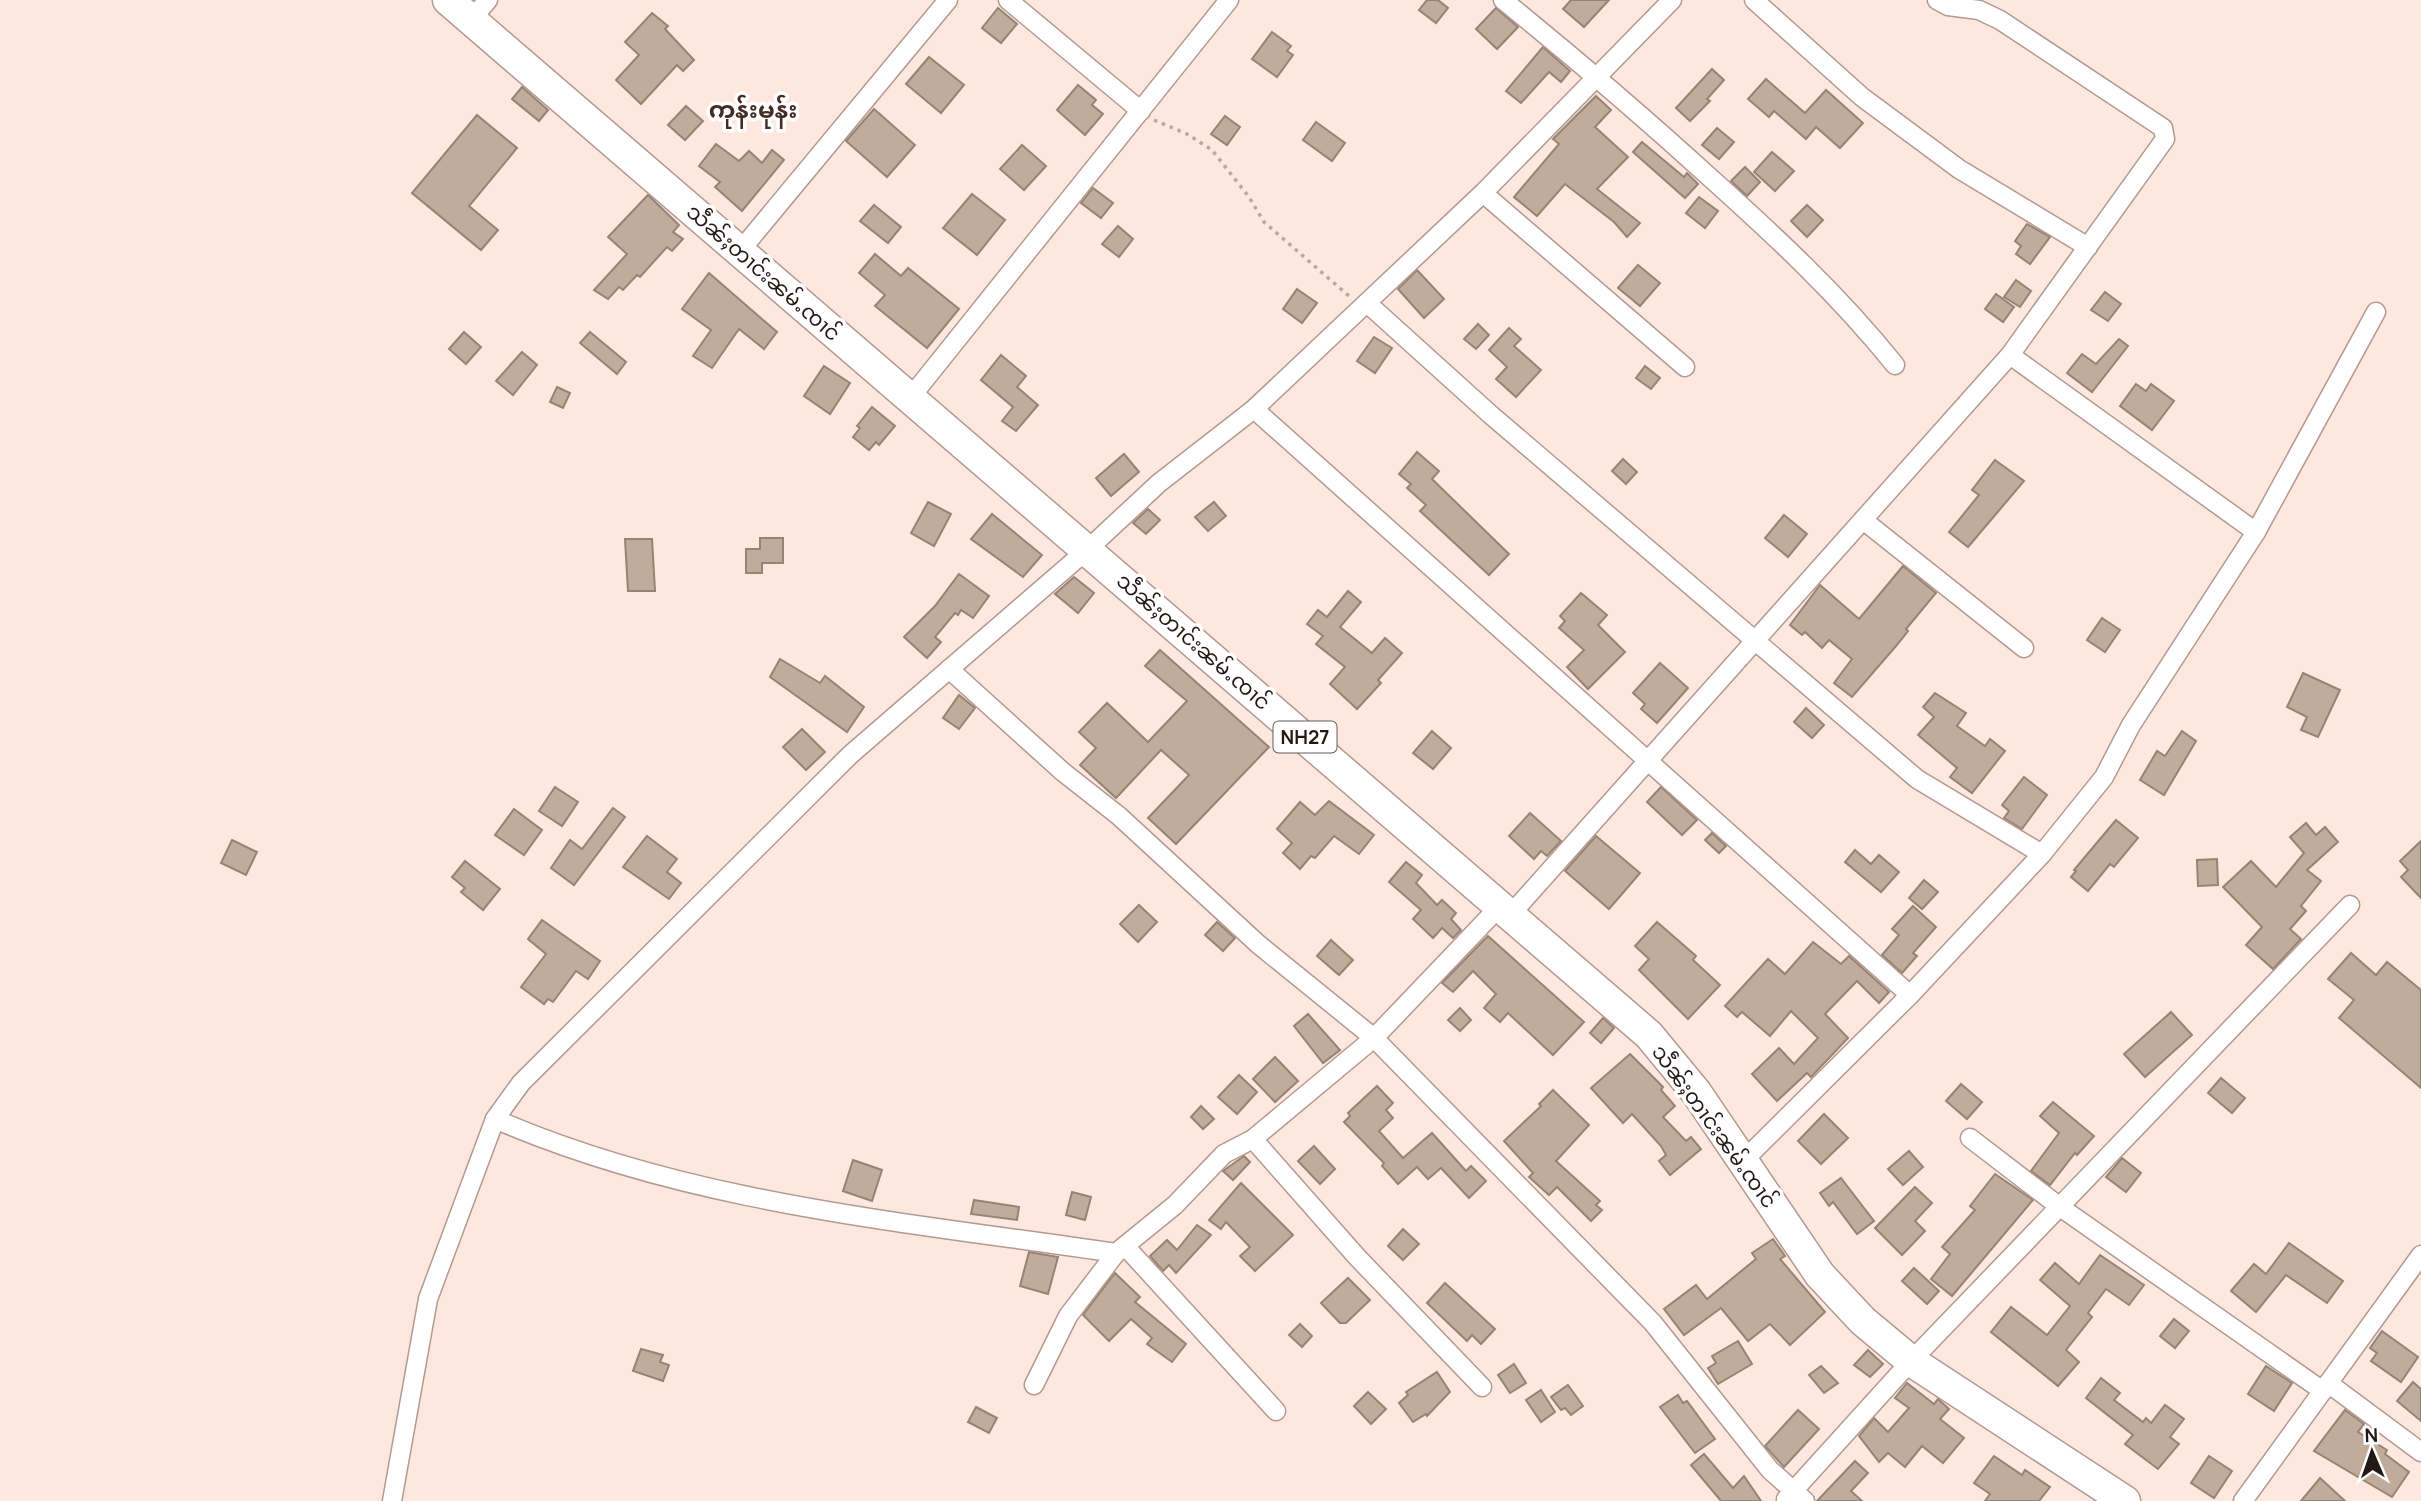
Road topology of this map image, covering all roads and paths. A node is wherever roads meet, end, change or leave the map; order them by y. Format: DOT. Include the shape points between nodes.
graph roads {
  1 [pos="448,0"];
  2 [pos="948,0"];
  3 [pos="1008,0"];
  4 [pos="1228,0"];
  5 [pos="1503,0"];
  6 [pos="1672,0"];
  7 [pos="1755,0"];
  8 [pos="1937,0"];
  9 [pos="479,10"];
  10 [pos="1596,75"];
  11 [pos="1141,111"];
  12 [pos="1483,193"];
  13 [pos="2088,247"];
  14 [pos="740,251"];
  15 [pos="1365,305"];
  16 [pos="2376,312"];
  17 [pos="2010,355"];
  18 [pos="1895,365"];
  19 [pos="1685,367"];
  20 [pos="910,398"];
  21 [pos="1254,409"];
  22 [pos="1863,520"];
  23 [pos="2256,532"];
  24 [pos="1087,550"];
  25 [pos="1757,643"];
  26 [pos="2024,648"];
  27 [pos="949,669"];
  28 [pos="1646,760"];
  29 [pos="2042,854"];
  30 [pos="2350,905"];
  31 [pos="1506,910"];
  32 [pos="1910,995"];
  33 [pos="1374,1038"];
  34 [pos="495,1119"];
  35 [pos="1970,1138"];
  36 [pos="1254,1139"];
  37 [pos="1743,1161"];
  38 [pos="2060,1207"];
  39 [pos="1120,1250"];
  40 [pos="2421,1255"];
  41 [pos="1912,1361"];
  42 [pos="1034,1385"];
  43 [pos="1482,1387"];
  44 [pos="2326,1387"];
  45 [pos="1276,1411"];
  46 [pos="2421,1452"];
  47 [pos="1794,1498"];
  48 [pos="392,1501"];
  49 [pos="2125,1501"];
  50 [pos="2243,1501"];
  1 -- 9 [label="highway, သဵၼ်ႈတၢင်းၼမ်ႉၸၢင် / NH27"];
  2 -- 14 [label="street"];
  3 -- 11 [label="street"];
  4 -- 11 [label="street"];
  5 -- 10 [label="street"];
  6 -- 10 [label="street"];
  7 -- 13 [label="street" via="1862,97 1905,129 1959,169"];
  8 -- 13 [label="street" via="2000,20 2165,131 2165,139"];
  9 -- 14 [label="highway, သဵၼ်ႈတၢင်းၼမ်ႉၸၢင် / NH27"];
  10 -- 12 [label="street"];
  10 -- 18 [label="street" via="1794,253 1858,318"];
  11 -- 15 [label="path" via="1212,150 1264,222"];
  11 -- 20 [label="street"];
  12 -- 15 [label="street"];
  12 -- 19 [label="street"];
  13 -- 17 [label="street"];
  14 -- 20 [label="highway, သဵၼ်ႈတၢင်းၼမ်ႉၸၢင် / NH27"];
  15 -- 21 [label="street"];
  15 -- 25 [label="street"];
  16 -- 23 [label="street"];
  17 -- 22 [label="street"];
  17 -- 23 [label="street"];
  20 -- 24 [label="highway, သဵၼ်ႈတၢင်းၼမ်ႉၸၢင် / NH27"];
  21 -- 24 [label="street" via="1159,483"];
  21 -- 28 [label="street"];
  22 -- 25 [label="street"];
  22 -- 26 [label="street"];
  23 -- 29 [label="street" via="2131,725 2104,778"];
  24 -- 27 [label="street"];
  24 -- 31 [label="highway, သဵၼ်ႈတၢင်းၼမ်ႉၸၢင် / NH27"];
  25 -- 28 [label="street"];
  25 -- 29 [label="street" via="1917,779"];
  27 -- 33 [label="street" via="1258,944"];
  27 -- 34 [label="street" via="850,755 521,1083"];
  28 -- 31 [label="street"];
  28 -- 32 [label="street"];
  29 -- 32 [label="street"];
  30 -- 38 [label="street"];
  31 -- 33 [label="street"];
  31 -- 37 [label="highway, သဵၼ်ႈတၢင်းၼမ်ႉၸၢင် / NH27" via="1649,1035 1696,1092"];
  32 -- 37 [label="street"];
  33 -- 36 [label="street"];
  33 -- 47 [label="street" via="1653,1323"];
  34 -- 39 [label="street" via="557,1146 760,1200"];
  34 -- 48 [label="street" via="428,1299"];
  35 -- 38 [label="street"];
  36 -- 39 [label="street" via="1224,1154 1175,1205"];
  36 -- 43 [label="street" via="1357,1257"];
  37 -- 41 [label="highway, သဵၼ်ႈတၢင်းၼမ်ႉၸၢင် / NH27" via="1820,1275 1863,1321"];
  38 -- 41 [label="street"];
  38 -- 44 [label="street"];
  39 -- 42 [label="street" via="1068,1316"];
  39 -- 45 [label="street"];
  40 -- 44 [label="street"];
  41 -- 47 [label="street"];
  41 -- 49 [label="highway, သဵၼ်ႈတၢင်းၼမ်ႉၸၢင် / NH27"];
  44 -- 46 [label="street"];
  44 -- 50 [label="street"];
}
